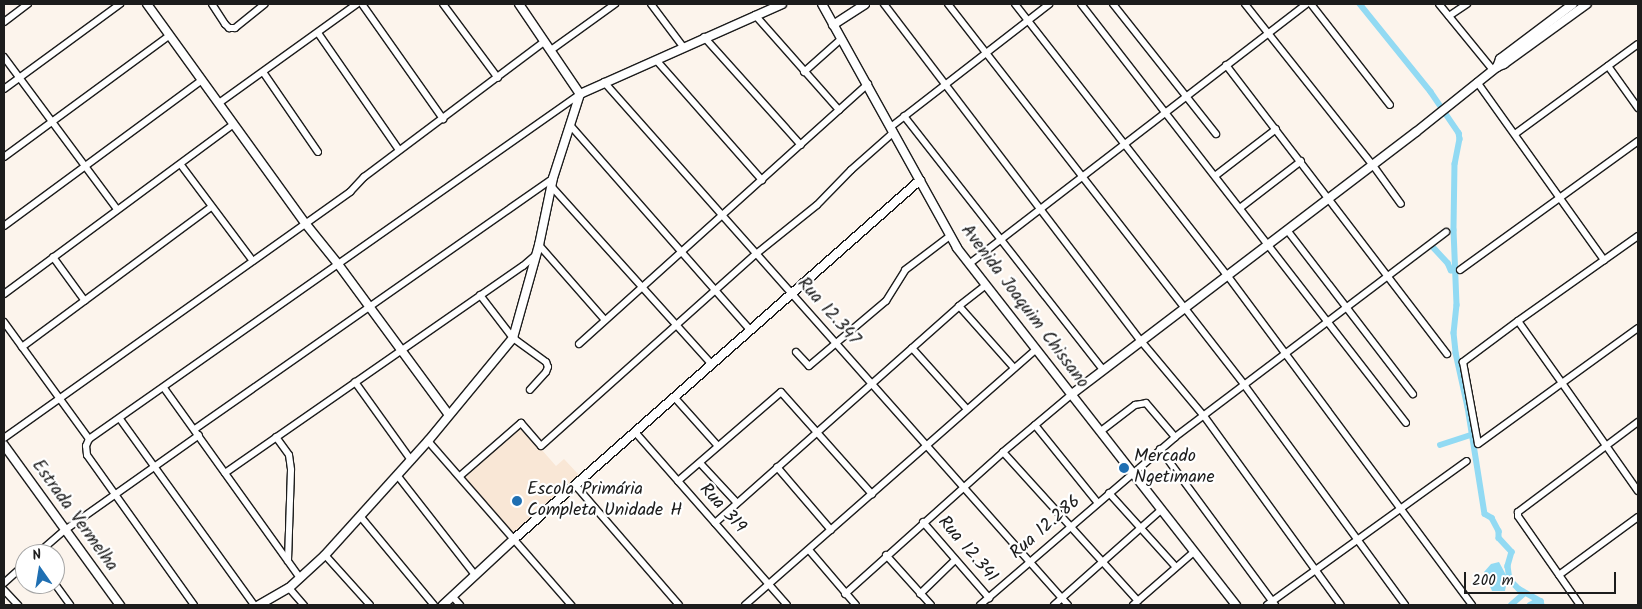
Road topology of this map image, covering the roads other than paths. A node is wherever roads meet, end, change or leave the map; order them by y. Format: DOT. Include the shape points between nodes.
graph roads {
  1 [pos="28,4"];
  2 [pos="120,4"];
  3 [pos="147,4"];
  4 [pos="212,4"];
  5 [pos="265,4"];
  6 [pos="356,4"];
  7 [pos="362,4"];
  8 [pos="443,4"];
  9 [pos="519,4"];
  10 [pos="615,4"];
  11 [pos="651,4"];
  12 [pos="782,4"];
  13 [pos="822,4"];
  14 [pos="865,4"];
  15 [pos="884,4"];
  16 [pos="948,4"];
  17 [pos="1015,4"];
  18 [pos="1049,4"];
  19 [pos="1081,4"];
  20 [pos="1113,4"];
  21 [pos="1245,4"];
  22 [pos="1307,4"];
  23 [pos="1311,4"];
  24 [pos="1439,4"];
  25 [pos="1467,4"];
  26 [pos="1573,4"];
  27 [pos="1587,4"];
  28 [pos="1562,12"];
  29 [pos="755,15"];
  30 [pos="1449,16"];
  31 [pos="1568,19"];
  32 [pos="1027,20"];
  33 [pos="4,22"];
  34 [pos="833,25"];
  35 [pos="318,33"];
  36 [pos="1268,33"];
  37 [pos="169,36"];
  38 [pos="704,37"];
  39 [pos="841,39"];
  40 [pos="545,41"];
  41 [pos="1638,44"];
  42 [pos="684,48"];
  43 [pos="551,50"];
  44 [pos="987,53"];
  45 [pos="4,57"];
  46 [pos="657,61"];
  47 [pos="1226,66"];
  48 [pos="1608,66"];
  49 [pos="1495,68"];
  50 [pos="263,72"];
  51 [pos="804,72"];
  52 [pos="20,78"];
  53 [pos="498,78"];
  54 [pos="202,80"];
  55 [pos="604,82"];
  56 [pos="1477,82"];
  57 [pos="945,83"];
  58 [pos="868,84"];
  59 [pos="4,90"];
  60 [pos="580,94"];
  61 [pos="1185,96"];
  62 [pos="219,103"];
  63 [pos="1390,104"];
  64 [pos="1638,108"];
  65 [pos="839,110"];
  66 [pos="1166,111"];
  67 [pos="904,116"];
  68 [pos="442,119"];
  69 [pos="52,121"];
  70 [pos="234,124"];
  71 [pos="570,125"];
  72 [pos="893,129"];
  73 [pos="1276,129"];
  74 [pos="1216,134"];
  75 [pos="1515,134"];
  76 [pos="1638,141"];
  77 [pos="1125,142"];
  78 [pos="801,145"];
  79 [pos="400,150"];
  80 [pos="318,152"];
  81 [pos="4,157"];
  82 [pos="1301,161"];
  83 [pos="181,164"];
  84 [pos="1372,164"];
  85 [pos="85,166"];
  86 [pos="1082,175"];
  87 [pos="1215,176"];
  88 [pos="554,178"];
  89 [pos="762,180"];
  90 [pos="920,180"];
  91 [pos="552,187"];
  92 [pos="1559,197"];
  93 [pos="1329,198"];
  94 [pos="1401,204"];
  95 [pos="211,207"];
  96 [pos="1041,208"];
  97 [pos="1240,208"];
  98 [pos="117,209"];
  99 [pos="723,217"];
  100 [pos="305,223"];
  101 [pos="4,226"];
  102 [pos="1287,230"];
  103 [pos="1446,232"];
  104 [pos="950,236"];
  105 [pos="1638,236"];
  106 [pos="999,240"];
  107 [pos="1268,244"];
  108 [pos="539,245"];
  109 [pos="681,253"];
  110 [pos="537,254"];
  111 [pos="756,254"];
  112 [pos="53,257"];
  113 [pos="252,260"];
  114 [pos="1604,260"];
  115 [pos="338,264"];
  116 [pos="969,264"];
  117 [pos="1460,270"];
  118 [pos="1228,275"];
  119 [pos="1389,276"];
  120 [pos="985,286"];
  121 [pos="641,287"];
  122 [pos="715,290"];
  123 [pos="4,294"];
  124 [pos="480,295"];
  125 [pos="792,295"];
  126 [pos="85,300"];
  127 [pos="959,306"];
  128 [pos="368,307"];
  129 [pos="1184,308"];
  130 [pos="1346,308"];
  131 [pos="605,320"];
  132 [pos="1518,321"];
  133 [pos="4,322"];
  134 [pos="1328,322"];
  135 [pos="676,325"];
  136 [pos="1638,328"];
  137 [pos="750,330"];
  138 [pos="513,338"];
  139 [pos="1141,341"];
  140 [pos="836,342"];
  141 [pos="579,344"];
  142 [pos="22,347"];
  143 [pos="912,348"];
  144 [pos="400,350"];
  145 [pos="1035,350"];
  146 [pos="796,352"];
  147 [pos="1286,354"];
  148 [pos="1447,354"];
  149 [pos="712,365"];
  150 [pos="1014,368"];
  151 [pos="1103,370"];
  152 [pos="355,382"];
  153 [pos="1562,383"];
  154 [pos="872,384"];
  155 [pos="1245,386"];
  156 [pos="164,388"];
  157 [pos="530,390"];
  158 [pos="1072,394"];
  159 [pos="1413,394"];
  160 [pos="58,398"];
  161 [pos="675,398"];
  162 [pos="967,409"];
  163 [pos="449,415"];
  164 [pos="1204,416"];
  165 [pos="120,419"];
  166 [pos="1638,422"];
  167 [pos="1406,423"];
  168 [pos="1036,424"];
  169 [pos="195,429"];
  170 [pos="1101,431"];
  171 [pos="635,432"];
  172 [pos="819,432"];
  173 [pos="199,435"];
  174 [pos="276,437"];
  175 [pos="1175,437"];
  176 [pos="4,438"];
  177 [pos="89,439"];
  178 [pos="428,441"];
  179 [pos="4,445"];
  180 [pos="718,446"];
  181 [pos="926,446"];
  182 [pos="1607,446"];
  183 [pos="1160,450"];
  184 [pos="1003,452"];
  185 [pos="411,460"];
  186 [pos="1467,461"];
  187 [pos="700,462"];
  188 [pos="153,467"];
  189 [pos="777,468"];
  190 [pos="1132,473"];
  191 [pos="225,474"];
  192 [pos="397,475"];
  193 [pos="460,476"];
  194 [pos="678,482"];
  195 [pos="576,486"];
  196 [pos="963,488"];
  197 [pos="1638,491"];
  198 [pos="1109,493"];
  199 [pos="872,494"];
  200 [pos="116,495"];
  201 [pos="737,503"];
  202 [pos="1098,503"];
  203 [pos="1400,508"];
  204 [pos="1161,510"];
  205 [pos="360,516"];
  206 [pos="1638,517"];
  207 [pos="923,522"];
  208 [pos="715,523"];
  209 [pos="1070,527"];
  210 [pos="1141,528"];
  211 [pos="65,530"];
  212 [pos="831,530"];
  213 [pos="514,539"];
  214 [pos="1356,539"];
  215 [pos="49,544"];
  216 [pos="809,550"];
  217 [pos="1194,552"];
  218 [pos="324,555"];
  219 [pos="886,556"];
  220 [pos="955,560"];
  221 [pos="288,561"];
  222 [pos="1029,563"];
  223 [pos="1103,563"];
  224 [pos="1175,566"];
  225 [pos="1316,570"];
  226 [pos="15,573"];
  227 [pos="475,575"];
  228 [pos="1559,575"];
  229 [pos="300,578"];
  230 [pos="4,583"];
  231 [pos="769,585"];
  232 [pos="289,588"];
  233 [pos="4,590"];
  234 [pos="62,594"];
  235 [pos="845,594"];
  236 [pos="920,594"];
  237 [pos="452,597"];
  238 [pos="989,598"];
  239 [pos="1062,598"];
  240 [pos="1136,603"];
  241 [pos="1271,604"];
  242 [pos="18,605"];
  243 [pos="70,605"];
  244 [pos="120,605"];
  245 [pos="194,605"];
  246 [pos="254,605"];
  247 [pos="259,605"];
  248 [pos="304,605"];
  249 [pos="370,605"];
  250 [pos="434,605"];
  251 [pos="442,605"];
  252 [pos="460,605"];
  253 [pos="571,605"];
  254 [pos="679,605"];
  255 [pos="745,605"];
  256 [pos="787,605"];
  257 [pos="856,605"];
  258 [pos="931,605"];
  259 [pos="980,605"];
  260 [pos="1054,605"];
  261 [pos="1068,605"];
  262 [pos="1236,605"];
  263 [pos="1341,605"];
  264 [pos="1405,605"];
  265 [pos="1472,605"];
  266 [pos="1580,605"];
  1 -- 33 [label="street"];
  2 -- 52 [label="street"];
  3 -- 37 [label="street"];
  4 -- 5 [label="street" via="229,28 235,28"];
  6 -- 35 [label="street"];
  7 -- 68 [label="street"];
  8 -- 53 [label="street"];
  9 -- 40 [label="street"];
  10 -- 43 [label="street"];
  11 -- 42 [label="street"];
  12 -- 29 [label="street"];
  13 -- 34 [label="street, Avenida Joaquim Chissano"];
  14 -- 34 [label="street"];
  15 -- 57 [label="street"];
  16 -- 44 [label="street"];
  17 -- 32 [label="street"];
  18 -- 32 [label="street"];
  19 -- 66 [label="street"];
  20 -- 61 [label="street"];
  21 -- 36 [label="street"];
  22 -- 36 [label="street"];
  23 -- 63 [label="street"];
  24 -- 30 [label="street"];
  25 -- 30 [label="street"];
  26 -- 28 [label="street"];
  27 -- 31 [label="street"];
  28 -- 31 [label="street"];
  28 -- 49 [label="street" via="1500,59"];
  29 -- 38 [label="street"];
  29 -- 51 [label="street"];
  30 -- 49 [label="street"];
  31 -- 49 [label="street"];
  32 -- 44 [label="street"];
  32 -- 77 [label="street"];
  34 -- 39 [label="street, Avenida Joaquim Chissano"];
  35 -- 50 [label="street"];
  35 -- 79 [label="street"];
  36 -- 47 [label="street"];
  36 -- 84 [label="street"];
  37 -- 54 [label="street"];
  37 -- 69 [label="street"];
  38 -- 42 [label="street"];
  38 -- 78 [label="street"];
  39 -- 51 [label="street"];
  39 -- 58 [label="street, Avenida Joaquim Chissano"];
  40 -- 43 [label="street"];
  40 -- 53 [label="street"];
  41 -- 48 [label="street"];
  42 -- 46 [label="street"];
  43 -- 60 [label="street"];
  44 -- 57 [label="street"];
  44 -- 86 [label="street"];
  45 -- 52 [label="street"];
  46 -- 55 [label="street"];
  46 -- 89 [label="street"];
  47 -- 61 [label="street"];
  47 -- 73 [label="street"];
  48 -- 64 [label="street"];
  48 -- 75 [label="street"];
  49 -- 56 [label="street"];
  50 -- 62 [label="street"];
  50 -- 80 [label="street"];
  51 -- 65 [label="street"];
  52 -- 59 [label="street"];
  52 -- 69 [label="street"];
  53 -- 68 [label="street"];
  54 -- 62 [label="street"];
  54 -- 85 [label="street"];
  55 -- 60 [label="street"];
  55 -- 99 [label="street, Rua 12.347"];
  56 -- 75 [label="street"];
  56 -- 84 [label="street"];
  57 -- 67 [label="street"];
  57 -- 96 [label="street"];
  58 -- 65 [label="street"];
  58 -- 72 [label="street, Avenida Joaquim Chissano"];
  60 -- 71 [label="street"];
  60 -- 115 [label="street"];
  61 -- 66 [label="street"];
  61 -- 74 [label="street"];
  62 -- 70 [label="street"];
  65 -- 78 [label="street"];
  66 -- 77 [label="street"];
  66 -- 87 [label="street"];
  67 -- 72 [label="street"];
  67 -- 106 [label="street"];
  68 -- 79 [label="street"];
  69 -- 81 [label="street"];
  69 -- 85 [label="street"];
  70 -- 83 [label="street"];
  70 -- 100 [label="street"];
  71 -- 88 [label="street"];
  71 -- 109 [label="street"];
  72 -- 90 [label="street, Avenida Joaquim Chissano"];
  72 -- 111 [label="street" via="817,206"];
  73 -- 82 [label="street"];
  73 -- 87 [label="street"];
  75 -- 92 [label="street"];
  76 -- 92 [label="street"];
  77 -- 86 [label="street"];
  77 -- 118 [label="street"];
  78 -- 89 [label="street"];
  79 -- 100 [label="street" via="350,192"];
  82 -- 93 [label="street"];
  82 -- 97 [label="street"];
  83 -- 95 [label="street"];
  83 -- 98 [label="street"];
  84 -- 93 [label="street"];
  84 -- 94 [label="street"];
  85 -- 98 [label="street"];
  85 -- 101 [label="street"];
  86 -- 96 [label="street"];
  86 -- 129 [label="street"];
  87 -- 97 [label="street"];
  88 -- 91 [label="street"];
  88 -- 128 [label="street"];
  89 -- 99 [label="street"];
  90 -- 104 [label="street, Avenida Joaquim Chissano"];
  90 -- 125 [label="street"];
  91 -- 108 [label="street"];
  91 -- 121 [label="street"];
  92 -- 114 [label="street"];
  92 -- 117 [label="street"];
  93 -- 102 [label="street"];
  93 -- 119 [label="street"];
  95 -- 113 [label="street"];
  95 -- 126 [label="street"];
  96 -- 106 [label="street"];
  96 -- 139 [label="street"];
  97 -- 107 [label="street"];
  98 -- 112 [label="street"];
  99 -- 109 [label="street"];
  99 -- 111 [label="street, Rua 12.347"];
  100 -- 113 [label="street"];
  100 -- 115 [label="street"];
  102 -- 107 [label="street"];
  102 -- 130 [label="street"];
  103 -- 119 [label="street, Rua 12.286"];
  104 -- 116 [label="street, Avenida Joaquim Chissano"];
  104 -- 140 [label="street" via="905,270 886,300"];
  105 -- 114 [label="street"];
  106 -- 116 [label="street"];
  106 -- 151 [label="street"];
  107 -- 118 [label="street"];
  107 -- 134 [label="street"];
  108 -- 110 [label="street"];
  108 -- 131 [label="street"];
  109 -- 121 [label="street"];
  109 -- 122 [label="street"];
  110 -- 124 [label="street"];
  110 -- 138 [label="street"];
  111 -- 122 [label="street"];
  111 -- 125 [label="street, Rua 12.347"];
  112 -- 123 [label="street"];
  112 -- 126 [label="street"];
  113 -- 160 [label="street"];
  114 -- 132 [label="street"];
  115 -- 128 [label="street"];
  115 -- 156 [label="street"];
  116 -- 120 [label="street, Avenida Joaquim Chissano"];
  118 -- 129 [label="street"];
  118 -- 147 [label="street"];
  119 -- 130 [label="street, Rua 12.286"];
  119 -- 148 [label="street"];
  120 -- 127 [label="street"];
  120 -- 145 [label="street, Avenida Joaquim Chissano"];
  121 -- 131 [label="street"];
  121 -- 135 [label="street"];
  122 -- 135 [label="street"];
  122 -- 137 [label="street"];
  124 -- 138 [label="street"];
  124 -- 144 [label="street"];
  125 -- 137 [label="street"];
  125 -- 140 [label="street, Rua 12.347"];
  126 -- 142 [label="street"];
  127 -- 143 [label="street"];
  127 -- 150 [label="street"];
  128 -- 144 [label="street"];
  128 -- 169 [label="street"];
  129 -- 139 [label="street"];
  129 -- 155 [label="street"];
  130 -- 134 [label="street, Rua 12.286"];
  130 -- 159 [label="street"];
  131 -- 141 [label="street"];
  132 -- 153 [label="street"];
  132 -- 153 [label="street" via="1463,362 1478,444"];
  133 -- 142 [label="street"];
  134 -- 147 [label="street, Rua 12.286"];
  134 -- 167 [label="street"];
  135 -- 149 [label="street"];
  135 -- 193 [label="street" via="541,446 521,423"];
  136 -- 153 [label="street"];
  137 -- 149 [label="street"];
  138 -- 157 [label="street" via="546,362 548,367"];
  138 -- 163 [label="street"];
  139 -- 151 [label="street"];
  139 -- 164 [label="street"];
  140 -- 146 [label="street" via="809,366"];
  140 -- 154 [label="street, Rua 12.347"];
  142 -- 160 [label="street"];
  143 -- 154 [label="street"];
  143 -- 162 [label="street"];
  144 -- 152 [label="street"];
  144 -- 163 [label="street"];
  145 -- 150 [label="street"];
  145 -- 158 [label="street, Avenida Joaquim Chissano"];
  147 -- 155 [label="street, Rua 12.286"];
  147 -- 203 [label="street"];
  149 -- 161 [label="street"];
  150 -- 162 [label="street"];
  151 -- 158 [label="street"];
  152 -- 174 [label="street"];
  152 -- 185 [label="street"];
  153 -- 182 [label="street"];
  154 -- 172 [label="street"];
  154 -- 181 [label="street, Rua 12.347"];
  155 -- 164 [label="street, Rua 12.286"];
  155 -- 214 [label="street"];
  156 -- 165 [label="street"];
  156 -- 169 [label="street"];
  158 -- 168 [label="street"];
  158 -- 170 [label="street, Avenida Joaquim Chissano"];
  160 -- 176 [label="street"];
  160 -- 177 [label="street"];
  161 -- 171 [label="street"];
  161 -- 180 [label="street"];
  162 -- 181 [label="street"];
  163 -- 178 [label="street"];
  164 -- 175 [label="street, Rua 12.286"];
  164 -- 225 [label="street"];
  165 -- 177 [label="street"];
  165 -- 188 [label="street"];
  166 -- 182 [label="street"];
  168 -- 184 [label="street"];
  168 -- 202 [label="street"];
  169 -- 173 [label="street"];
  170 -- 175 [label="street" via="1135,406 1146,403"];
  170 -- 190 [label="street, Avenida Joaquim Chissano"];
  171 -- 194 [label="street, Rua 319"];
  171 -- 195 [label="street"];
  172 -- 180 [label="street" via="781,392"];
  172 -- 189 [label="street"];
  172 -- 199 [label="street"];
  173 -- 188 [label="street"];
  173 -- 191 [label="street"];
  174 -- 191 [label="street"];
  174 -- 221 [label="street" via="289,454 291,470"];
  175 -- 183 [label="street, Rua 12.286"];
  177 -- 200 [label="street" via="87,455"];
  178 -- 185 [label="street"];
  178 -- 193 [label="street"];
  179 -- 211 [label="street, Estrada Vermelha"];
  180 -- 187 [label="street"];
  181 -- 196 [label="street, Rua 12.347"];
  181 -- 199 [label="street"];
  182 -- 197 [label="street"];
  182 -- 228 [label="street" via="1518,512"];
  183 -- 190 [label="street, Rua 12.286"];
  183 -- 241 [label="street"];
  184 -- 196 [label="street"];
  184 -- 209 [label="street"];
  185 -- 192 [label="street"];
  186 -- 203 [label="street"];
  187 -- 194 [label="street"];
  187 -- 201 [label="street"];
  188 -- 200 [label="street"];
  188 -- 246 [label="street"];
  189 -- 201 [label="street"];
  189 -- 212 [label="street"];
  190 -- 198 [label="street, Rua 12.286"];
  190 -- 204 [label="street, Avenida Joaquim Chissano"];
  191 -- 221 [label="street"];
  192 -- 205 [label="street"];
  192 -- 227 [label="street"];
  193 -- 213 [label="street"];
  194 -- 208 [label="street, Rua 319"];
  195 -- 213 [label="street"];
  195 -- 254 [label="street"];
  196 -- 207 [label="street"];
  196 -- 222 [label="street, Rua 12.347"];
  198 -- 202 [label="street, Rua 12.286"];
  198 -- 210 [label="street"];
  199 -- 212 [label="street"];
  200 -- 211 [label="street"];
  200 -- 245 [label="street"];
  201 -- 208 [label="street"];
  202 -- 209 [label="street, Rua 12.286"];
  203 -- 214 [label="street"];
  203 -- 265 [label="street"];
  204 -- 210 [label="street"];
  204 -- 217 [label="street, Avenida Joaquim Chissano"];
  205 -- 218 [label="street"];
  205 -- 250 [label="street"];
  206 -- 228 [label="street"];
  207 -- 219 [label="street"];
  207 -- 220 [label="street, Rua 12.341"];
  208 -- 231 [label="street, Rua 319"];
  209 -- 222 [label="street, Rua 12.286"];
  209 -- 223 [label="street"];
  210 -- 223 [label="street"];
  210 -- 224 [label="street"];
  211 -- 215 [label="street"];
  211 -- 244 [label="street, Estrada Vermelha"];
  212 -- 216 [label="street"];
  213 -- 227 [label="street"];
  213 -- 253 [label="street"];
  214 -- 225 [label="street"];
  214 -- 264 [label="street"];
  216 -- 231 [label="street"];
  216 -- 235 [label="street"];
  217 -- 224 [label="street"];
  217 -- 262 [label="street, Avenida Joaquim Chissano"];
  218 -- 229 [label="street"];
  218 -- 249 [label="street"];
  219 -- 235 [label="street"];
  219 -- 236 [label="street"];
  220 -- 236 [label="street"];
  220 -- 238 [label="street, Rua 12.341"];
  221 -- 229 [label="street"];
  222 -- 238 [label="street, Rua 12.286"];
  222 -- 239 [label="street, Rua 12.347"];
  223 -- 239 [label="street"];
  223 -- 240 [label="street"];
  224 -- 240 [label="street"];
  225 -- 241 [label="street"];
  225 -- 263 [label="street"];
  226 -- 230 [label="street"];
  227 -- 237 [label="street"];
  228 -- 266 [label="street"];
  229 -- 232 [label="street"];
  231 -- 255 [label="street"];
  231 -- 256 [label="street, Rua 319"];
  232 -- 247 [label="street"];
  232 -- 248 [label="street"];
  233 -- 242 [label="street"];
  234 -- 243 [label="street"];
  235 -- 257 [label="street"];
  236 -- 258 [label="street"];
  237 -- 251 [label="street"];
  237 -- 252 [label="street"];
  238 -- 259 [label="street, Rua 12.286"];
  239 -- 260 [label="street"];
  239 -- 261 [label="street, Rua 12.347"];
}
